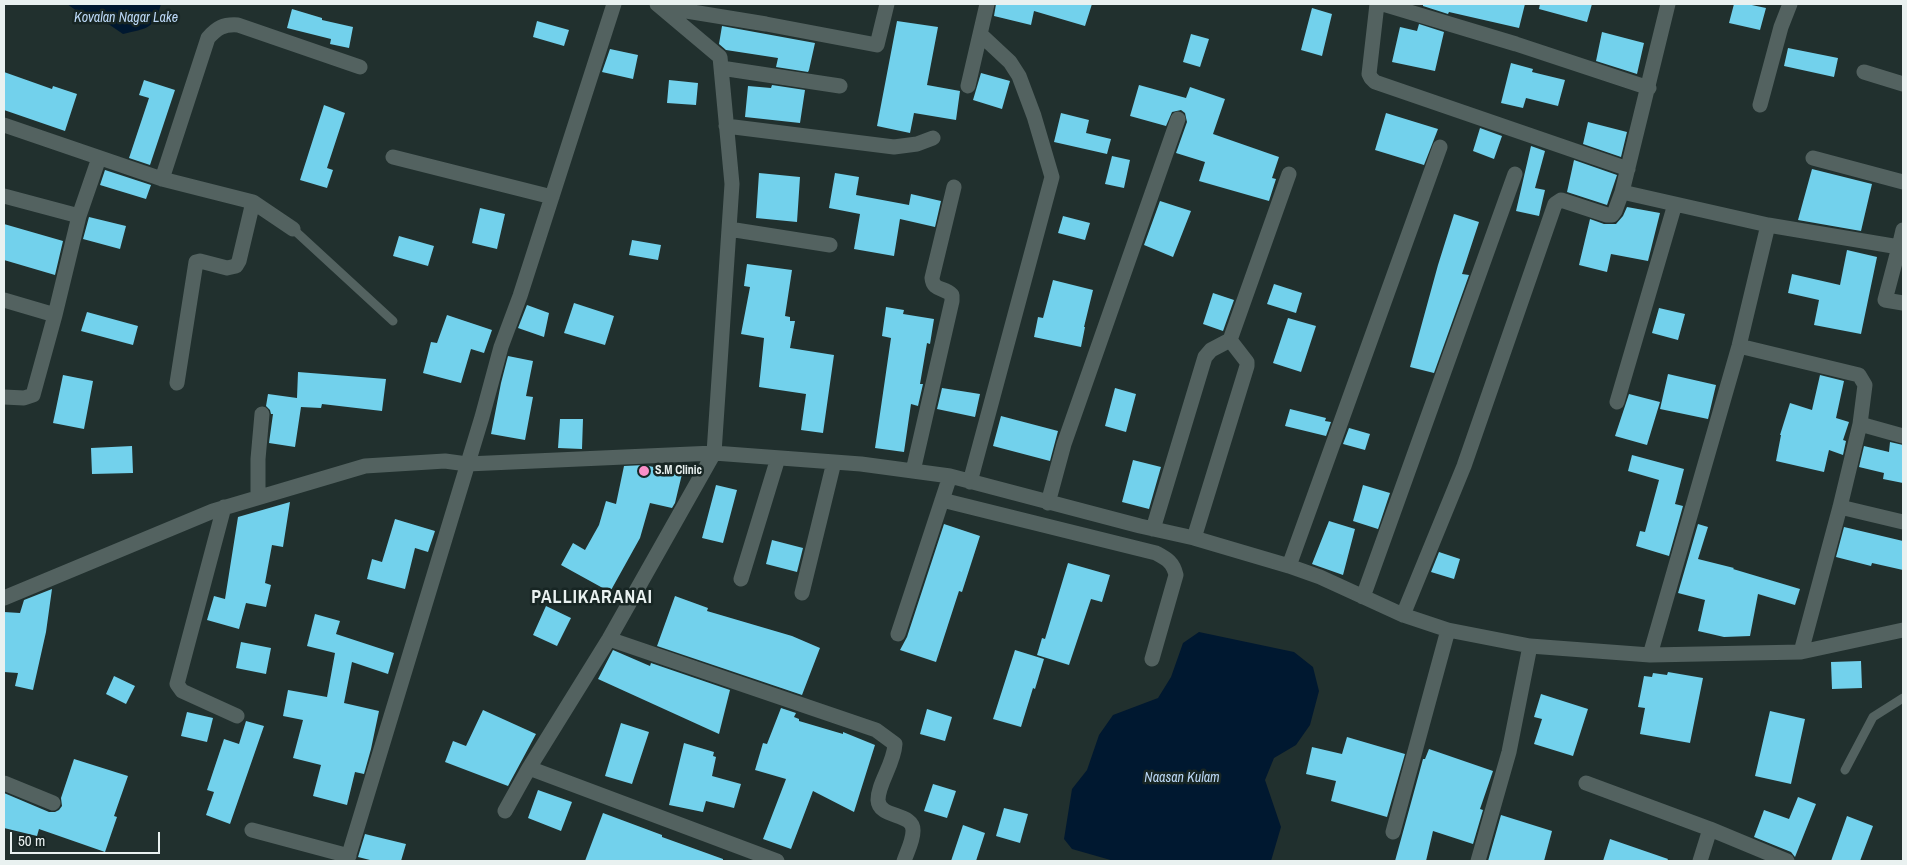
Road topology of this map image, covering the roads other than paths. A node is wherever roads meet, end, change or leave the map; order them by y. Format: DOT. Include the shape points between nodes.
graph roads {
  1 [pos="614,4"];
  2 [pos="888,4"];
  3 [pos="987,4"];
  4 [pos="1377,4"];
  5 [pos="1383,4"];
  6 [pos="1668,4"];
  7 [pos="1790,4"];
  8 [pos="659,5"];
  9 [pos="980,34"];
  10 [pos="360,68"];
  11 [pos="721,68"];
  12 [pos="1864,72"];
  13 [pos="1903,84"];
  14 [pos="840,86"];
  15 [pos="968,86"];
  16 [pos="1649,88"];
  17 [pos="1760,105"];
  18 [pos="1178,118"];
  19 [pos="4,125"];
  20 [pos="726,126"];
  21 [pos="934,138"];
  22 [pos="1440,147"];
  23 [pos="393,157"];
  24 [pos="99,158"];
  25 [pos="1813,158"];
  26 [pos="1628,169"];
  27 [pos="1289,174"];
  28 [pos="1515,174"];
  29 [pos="162,179"];
  30 [pos="1903,182"];
  31 [pos="954,187"];
  32 [pos="1622,192"];
  33 [pos="4,196"];
  34 [pos="552,197"];
  35 [pos="253,202"];
  36 [pos="1675,204"];
  37 [pos="79,216"];
  38 [pos="1768,226"];
  39 [pos="293,229"];
  40 [pos="729,229"];
  41 [pos="1903,230"];
  42 [pos="830,245"];
  43 [pos="1899,247"];
  44 [pos="4,300"];
  45 [pos="1903,303"];
  46 [pos="55,315"];
  47 [pos="393,321"];
  48 [pos="1230,340"];
  49 [pos="1739,346"];
  50 [pos="177,384"];
  51 [pos="4,397"];
  52 [pos="1617,402"];
  53 [pos="262,414"];
  54 [pos="1860,424"];
  55 [pos="1903,436"];
  56 [pos="714,453"];
  57 [pos="778,458"];
  58 [pos="834,462"];
  59 [pos="468,464"];
  60 [pos="913,471"];
  61 [pos="950,476"];
  62 [pos="970,482"];
  63 [pos="258,497"];
  64 [pos="942,500"];
  65 [pos="1048,503"];
  66 [pos="224,507"];
  67 [pos="1840,507"];
  68 [pos="1903,522"];
  69 [pos="1153,529"];
  70 [pos="1194,538"];
  71 [pos="1289,566"];
  72 [pos="741,579"];
  73 [pos="802,594"];
  74 [pos="1363,597"];
  75 [pos="4,598"];
  76 [pos="1403,615"];
  77 [pos="1448,630"];
  78 [pos="1903,630"];
  79 [pos="898,634"];
  80 [pos="609,639"];
  81 [pos="1530,646"];
  82 [pos="1802,652"];
  83 [pos="1650,655"];
  84 [pos="1152,659"];
  85 [pos="1903,698"];
  86 [pos="237,716"];
  87 [pos="529,768"];
  88 [pos="1845,770"];
  89 [pos="4,783"];
  90 [pos="1586,783"];
  91 [pos="53,802"];
  92 [pos="505,811"];
  93 [pos="1710,828"];
  94 [pos="252,830"];
  95 [pos="1393,832"];
  96 [pos="348,858"];
  97 [pos="778,861"];
  98 [pos="904,861"];
  99 [pos="1478,861"];
  100 [pos="1700,861"];
  101 [pos="1787,861"];
  1 -- 34 [label="street"];
  2 -- 8 [label="street" via="877,45"];
  3 -- 9 [label="street"];
  4 -- 26 [label="street" via="1369,74 1375,82"];
  5 -- 16 [label="street"];
  6 -- 16 [label="street"];
  7 -- 17 [label="street"];
  8 -- 11 [label="street" via="720,57"];
  9 -- 15 [label="street"];
  9 -- 62 [label="street" via="1010,62 1019,76 1052,177"];
  10 -- 29 [label="street" via="238,25 226,24 217,28 208,38"];
  11 -- 14 [label="street"];
  11 -- 20 [label="street"];
  12 -- 13 [label="street"];
  16 -- 26 [label="street"];
  18 -- 65 [label="street" via="1064,444"];
  19 -- 24 [label="street"];
  20 -- 21 [label="street" via="894,147"];
  20 -- 40 [label="street" via="732,184"];
  22 -- 71 [label="street"];
  23 -- 34 [label="street"];
  24 -- 29 [label="street"];
  24 -- 37 [label="street"];
  25 -- 30 [label="street"];
  26 -- 32 [label="street"];
  27 -- 48 [label="street"];
  28 -- 74 [label="street"];
  29 -- 35 [label="street"];
  31 -- 60 [label="street" via="932,278 936,288 952,295 952,301"];
  32 -- 36 [label="street"];
  32 -- 76 [label="street" via="1615,211 1608,216 1561,200 1555,204 1464,466"];
  33 -- 37 [label="street"];
  34 -- 59 [label="street" via="500,347"];
  35 -- 39 [label="street"];
  35 -- 50 [label="street" via="236,266 228,268 196,262"];
  36 -- 38 [label="street"];
  36 -- 52 [label="street"];
  37 -- 46 [label="street"];
  38 -- 43 [label="street"];
  38 -- 49 [label="street"];
  39 -- 47 [label="lane"];
  40 -- 42 [label="street"];
  40 -- 56 [label="street"];
  41 -- 43 [label="street"];
  43 -- 45 [label="street" via="1885,300"];
  44 -- 46 [label="street"];
  46 -- 51 [label="street" via="33,394 24,398"];
  48 -- 69 [label="street" via="1205,357"];
  48 -- 70 [label="street" via="1247,366"];
  49 -- 54 [label="street" via="1859,375 1865,385"];
  49 -- 83 [label="street"];
  53 -- 63 [label="street"];
  54 -- 55 [label="street"];
  54 -- 67 [label="street"];
  56 -- 57 [label="street"];
  56 -- 59 [label="street"];
  56 -- 80 [label="street"];
  57 -- 58 [label="street"];
  57 -- 72 [label="street"];
  58 -- 60 [label="street"];
  58 -- 73 [label="street"];
  59 -- 63 [label="street" via="445,461 365,466"];
  59 -- 96 [label="street"];
  60 -- 61 [label="street"];
  61 -- 62 [label="street"];
  61 -- 64 [label="street"];
  62 -- 65 [label="street"];
  63 -- 66 [label="street"];
  64 -- 79 [label="street"];
  64 -- 84 [label="street" via="1166,558 1173,564 1176,575"];
  65 -- 69 [label="street"];
  66 -- 75 [label="street"];
  66 -- 86 [label="street" via="177,684 182,691"];
  67 -- 68 [label="street"];
  67 -- 82 [label="street"];
  69 -- 70 [label="street"];
  70 -- 71 [label="street"];
  71 -- 74 [label="street"];
  74 -- 76 [label="street"];
  76 -- 77 [label="street"];
  77 -- 81 [label="street"];
  77 -- 95 [label="street"];
  78 -- 82 [label="street"];
  80 -- 87 [label="street"];
  80 -- 98 [label="street" via="884,735 895,744 878,802 885,810 912,825"];
  81 -- 83 [label="street"];
  81 -- 99 [label="street" via="1509,752"];
  82 -- 83 [label="street"];
  85 -- 88 [label="lane" via="1873,718"];
  87 -- 92 [label="street"];
  87 -- 97 [label="street"];
  89 -- 91 [label="street"];
  90 -- 93 [label="street"];
  93 -- 100 [label="street"];
  93 -- 101 [label="street"];
  94 -- 96 [label="street"];
}
